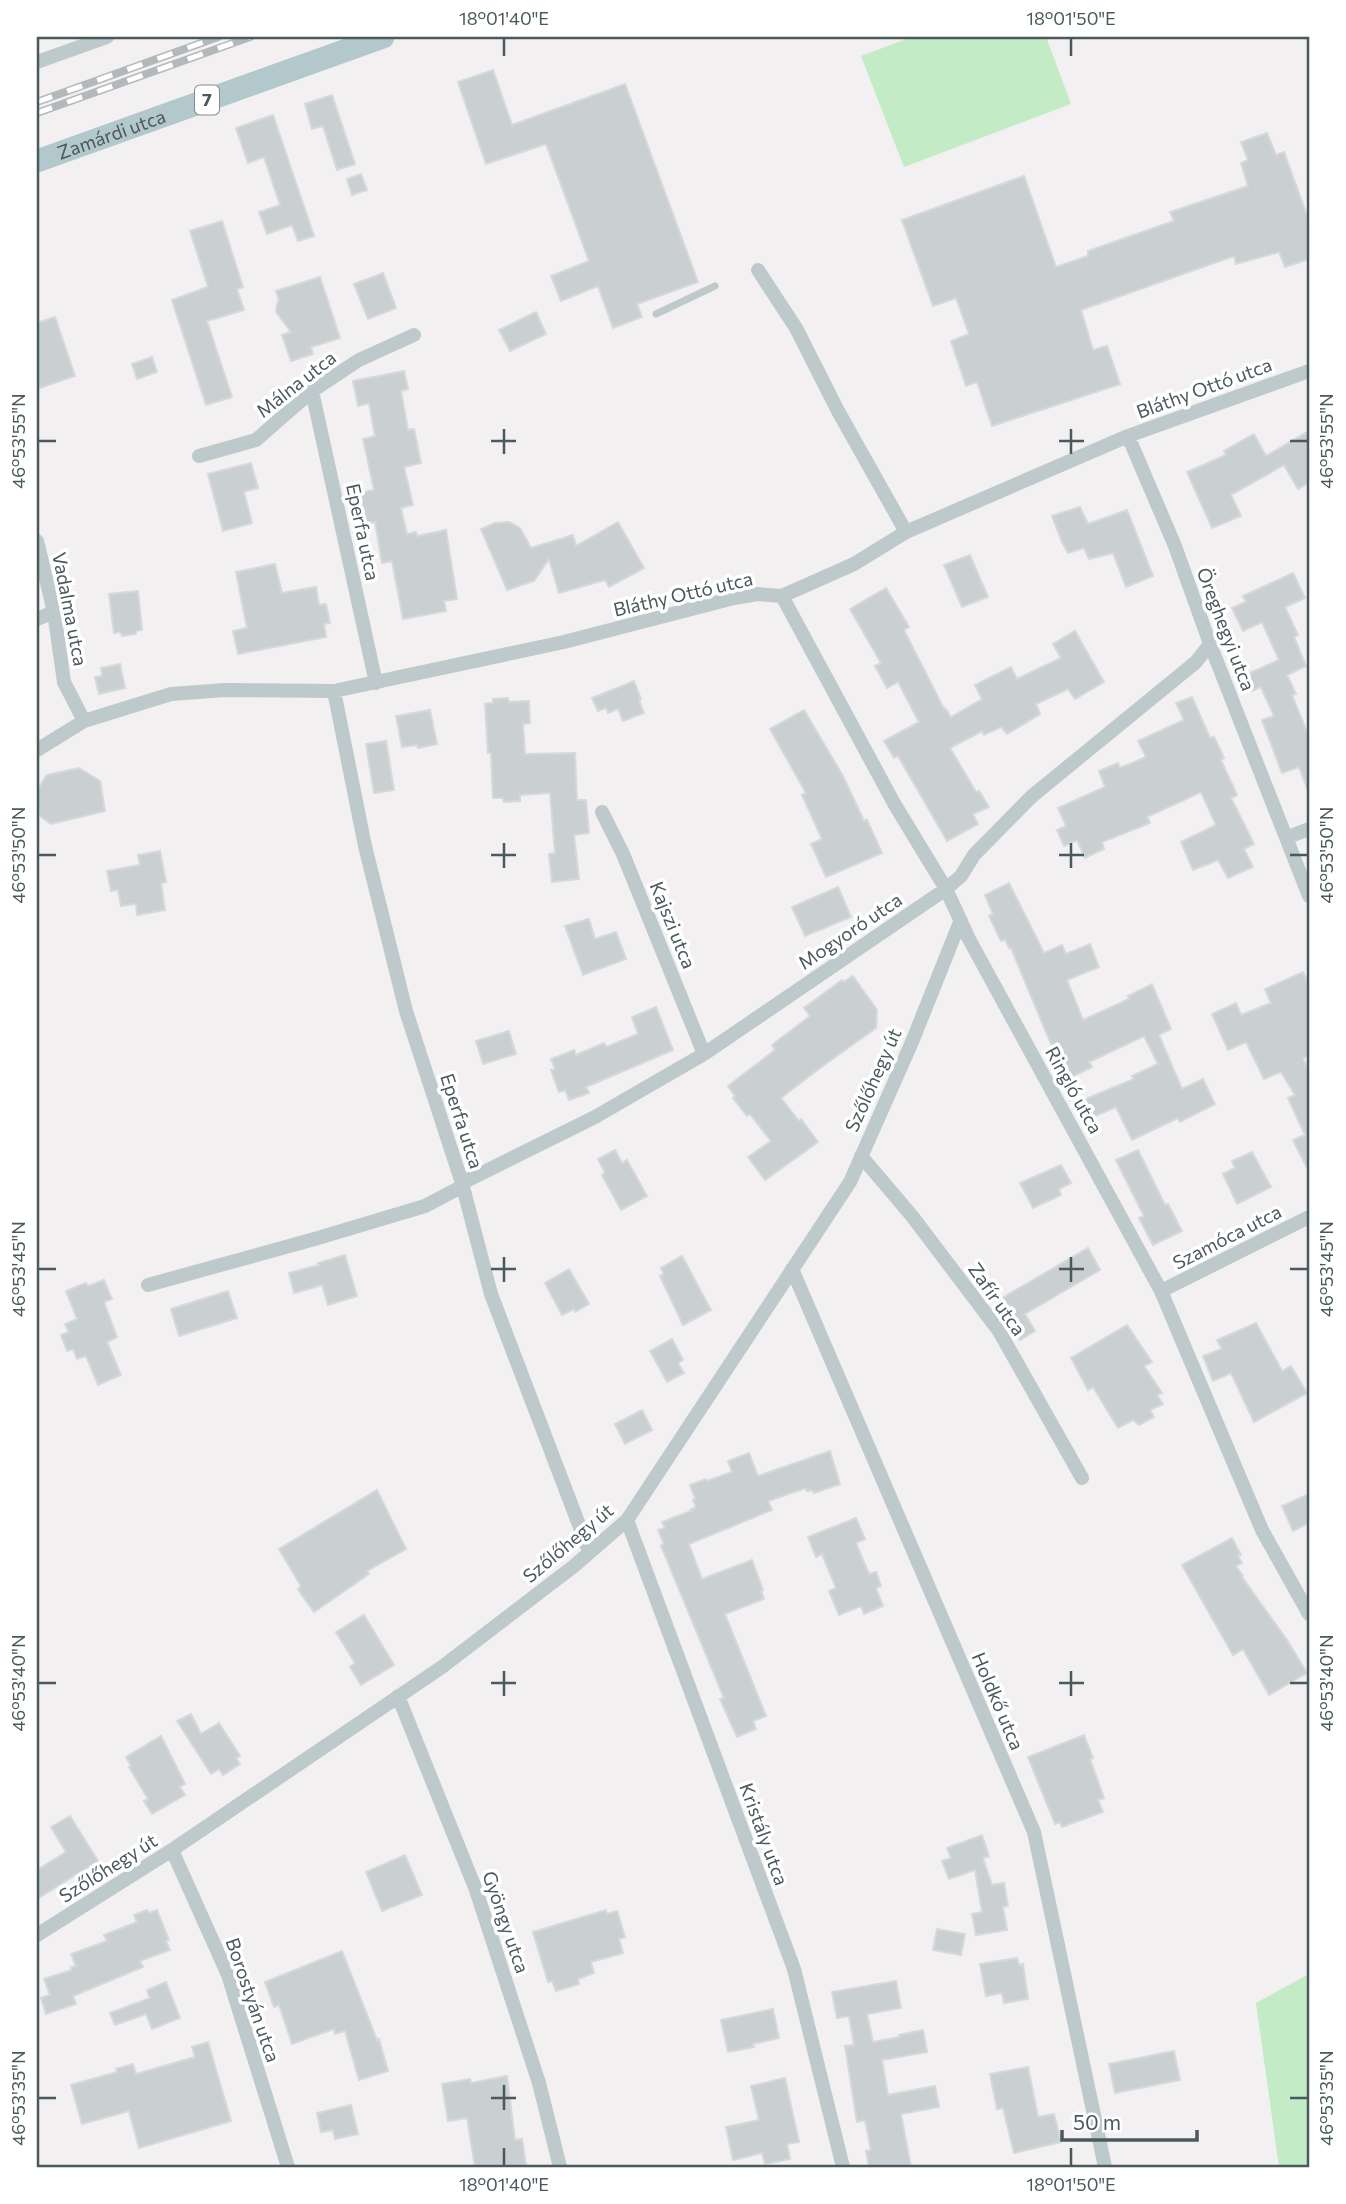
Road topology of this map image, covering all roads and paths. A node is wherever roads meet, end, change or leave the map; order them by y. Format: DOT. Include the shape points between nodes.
graph roads {
  1 [pos="107,37"];
  2 [pos="383,37"];
  3 [pos="37,62"];
  4 [pos="37,161"];
  5 [pos="758,270"];
  6 [pos="715,286"];
  7 [pos="656,314"];
  8 [pos="414,335"];
  9 [pos="1309,371"];
  10 [pos="312,391"];
  11 [pos="1128,436"];
  12 [pos="199,456"];
  13 [pos="906,532"];
  14 [pos="37,541"];
  15 [pos="782,596"];
  16 [pos="54,612"];
  17 [pos="37,619"];
  18 [pos="1210,644"];
  19 [pos="376,682"];
  20 [pos="334,691"];
  21 [pos="84,721"];
  22 [pos="37,750"];
  23 [pos="602,813"];
  24 [pos="1309,830"];
  25 [pos="1287,837"];
  26 [pos="946,889"];
  27 [pos="1309,896"];
  28 [pos="960,922"];
  29 [pos="704,1054"];
  30 [pos="862,1156"];
  31 [pos="462,1185"];
  32 [pos="1309,1217"];
  33 [pos="792,1269"];
  34 [pos="148,1285"];
  35 [pos="1161,1291"];
  36 [pos="1082,1478"];
  37 [pos="627,1520"];
  38 [pos="589,1551"];
  39 [pos="1309,1614"];
  40 [pos="398,1696"];
  41 [pos="172,1850"];
  42 [pos="37,1935"];
  43 [pos="288,2167"];
  44 [pos="559,2167"];
  45 [pos="843,2167"];
  46 [pos="1105,2167"];
  1 -- 3 [label="street"];
  2 -- 4 [label="main road, Zamárdi utca / 7"];
  5 -- 13 [label="street" via="796,328"];
  6 -- 7 [label="lane"];
  8 -- 10 [label="street, Málna utca" via="359,360"];
  9 -- 11 [label="street, Bláthy Ottó utca"];
  10 -- 12 [label="street, Málna utca" via="256,440"];
  10 -- 19 [label="street, Eperfa utca"];
  11 -- 13 [label="street, Bláthy Ottó utca"];
  11 -- 18 [label="street, Öreghegyi utca"];
  13 -- 15 [label="street, Bláthy Ottó utca" via="854,564"];
  14 -- 16 [label="street, Vadalma utca"];
  15 -- 19 [label="street, Bláthy Ottó utca" via="734,597 564,642"];
  15 -- 26 [label="street, Ringló utca"];
  16 -- 17 [label="street"];
  16 -- 21 [label="street, Vadalma utca" via="64,682"];
  18 -- 25 [label="street, Öreghegyi utca"];
  18 -- 26 [label="street, Mogyoró utca" via="1196,662 1031,797"];
  19 -- 20 [label="street, Bláthy Ottó utca"];
  20 -- 21 [label="street, Bláthy Ottó utca" via="171,694"];
  20 -- 31 [label="street, Eperfa utca" via="405,1011"];
  21 -- 22 [label="street, Bláthy Ottó utca"];
  23 -- 29 [label="street, Kajszi utca"];
  24 -- 25 [label="street"];
  25 -- 27 [label="street, Öreghegyi utca"];
  26 -- 28 [label="street, Ringló utca"];
  26 -- 29 [label="street, Mogyoró utca"];
  28 -- 30 [label="street, Szőlőhegy út"];
  28 -- 35 [label="street, Ringló utca"];
  29 -- 31 [label="street, Mogyoró utca"];
  30 -- 33 [label="street, Szőlőhegy út"];
  30 -- 36 [label="street, Zafír utca" via="999,1331"];
  31 -- 34 [label="street, Mogyoró utca" via="425,1206"];
  31 -- 38 [label="street, Eperfa utca" via="491,1294"];
  32 -- 35 [label="street, Szamóca utca"];
  33 -- 37 [label="street, Szőlőhegy út"];
  33 -- 46 [label="street, Holdkő utca" via="1034,1832"];
  35 -- 39 [label="street, Ringló utca" via="1262,1530"];
  37 -- 38 [label="street, Szőlőhegy út"];
  37 -- 45 [label="street, Kristály utca" via="794,1969"];
  38 -- 40 [label="street, Szőlőhegy út" via="442,1667"];
  40 -- 41 [label="street, Szőlőhegy út"];
  40 -- 44 [label="street, Gyöngy utca" via="476,1890 539,2082"];
  41 -- 42 [label="street, Szőlőhegy út"];
  41 -- 43 [label="street, Borostyán utca" via="228,1976"];
}
